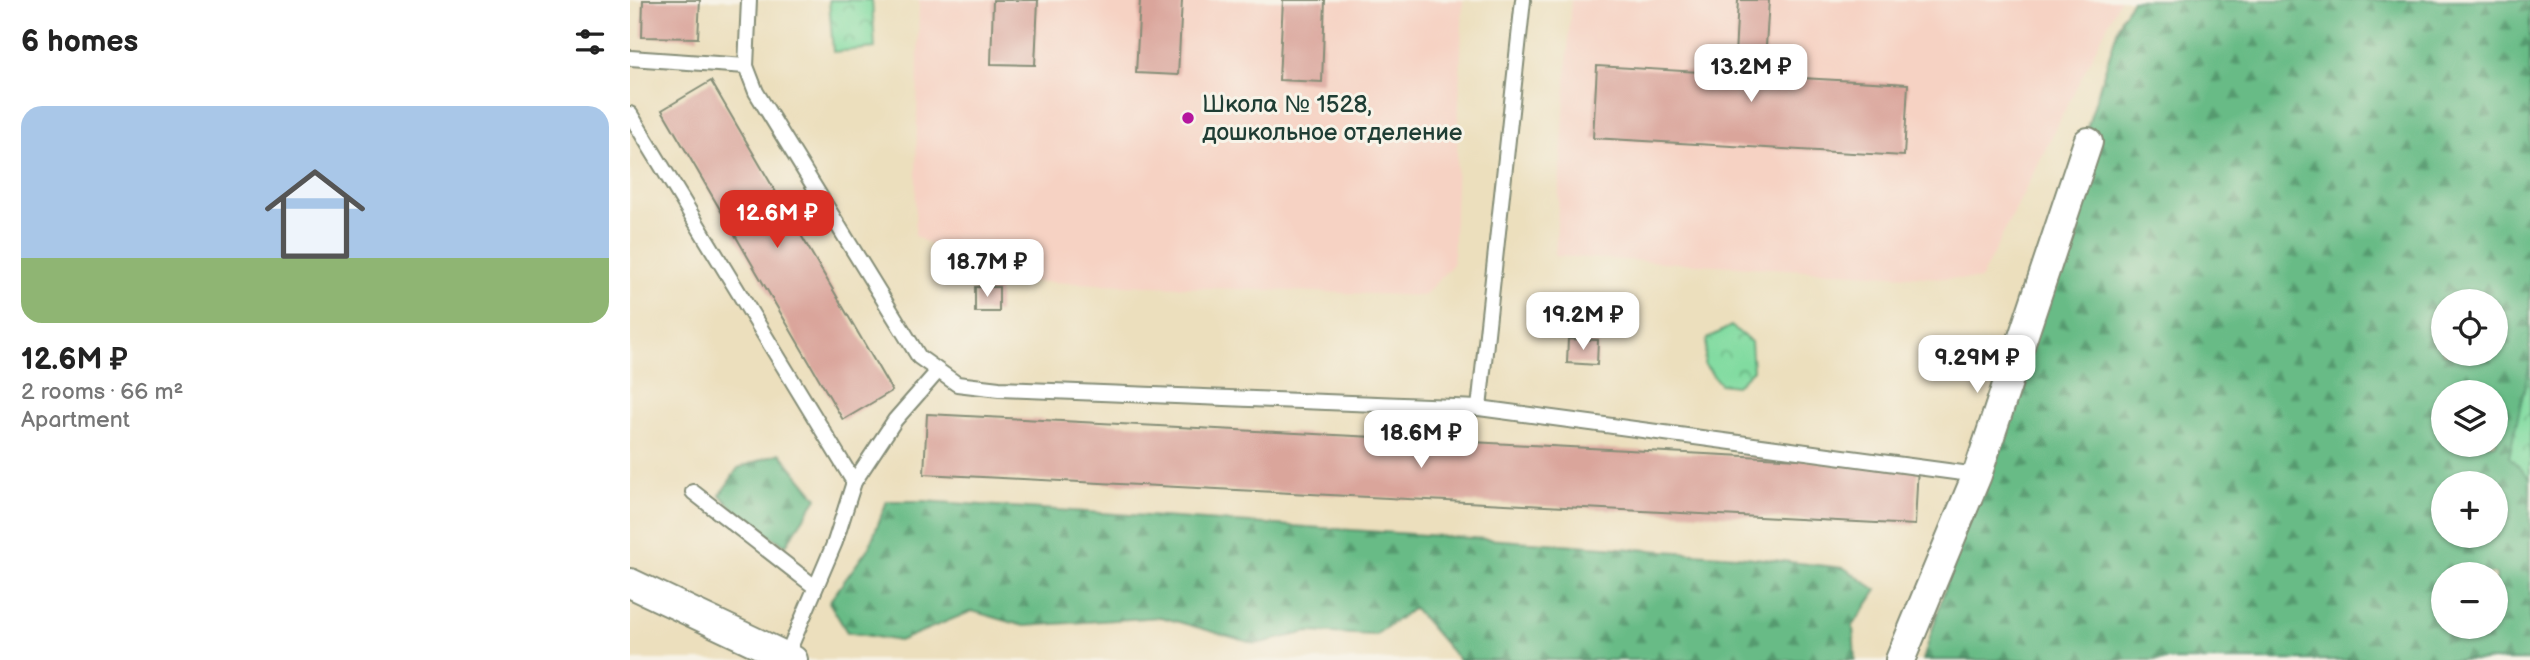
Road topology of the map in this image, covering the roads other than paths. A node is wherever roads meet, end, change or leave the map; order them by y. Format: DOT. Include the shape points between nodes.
graph roads {
  1 [pos="749,0"];
  2 [pos="1523,0"];
  3 [pos="630,58"];
  4 [pos="746,66"];
  5 [pos="630,114"];
  6 [pos="2088,142"];
  7 [pos="938,371"];
  8 [pos="1479,408"];
  9 [pos="1976,475"];
  10 [pos="854,482"];
  11 [pos="693,492"];
  12 [pos="630,583"];
  13 [pos="815,587"];
  14 [pos="790,658"];
  15 [pos="1900,660"];
  1 -- 4 [label="lane"];
  2 -- 8 [label="lane"];
  3 -- 4 [label="lane"];
  4 -- 7 [label="lane" via="756,92 919,358"];
  5 -- 10 [label="lane"];
  6 -- 9 [label="street"];
  7 -- 8 [label="lane" via="957,384 999,389"];
  7 -- 10 [label="lane" via="895,420"];
  8 -- 9 [label="lane"];
  9 -- 15 [label="street"];
  10 -- 13 [label="lane"];
  11 -- 13 [label="lane"];
  12 -- 14 [label="street"];
  13 -- 14 [label="lane"];
}
